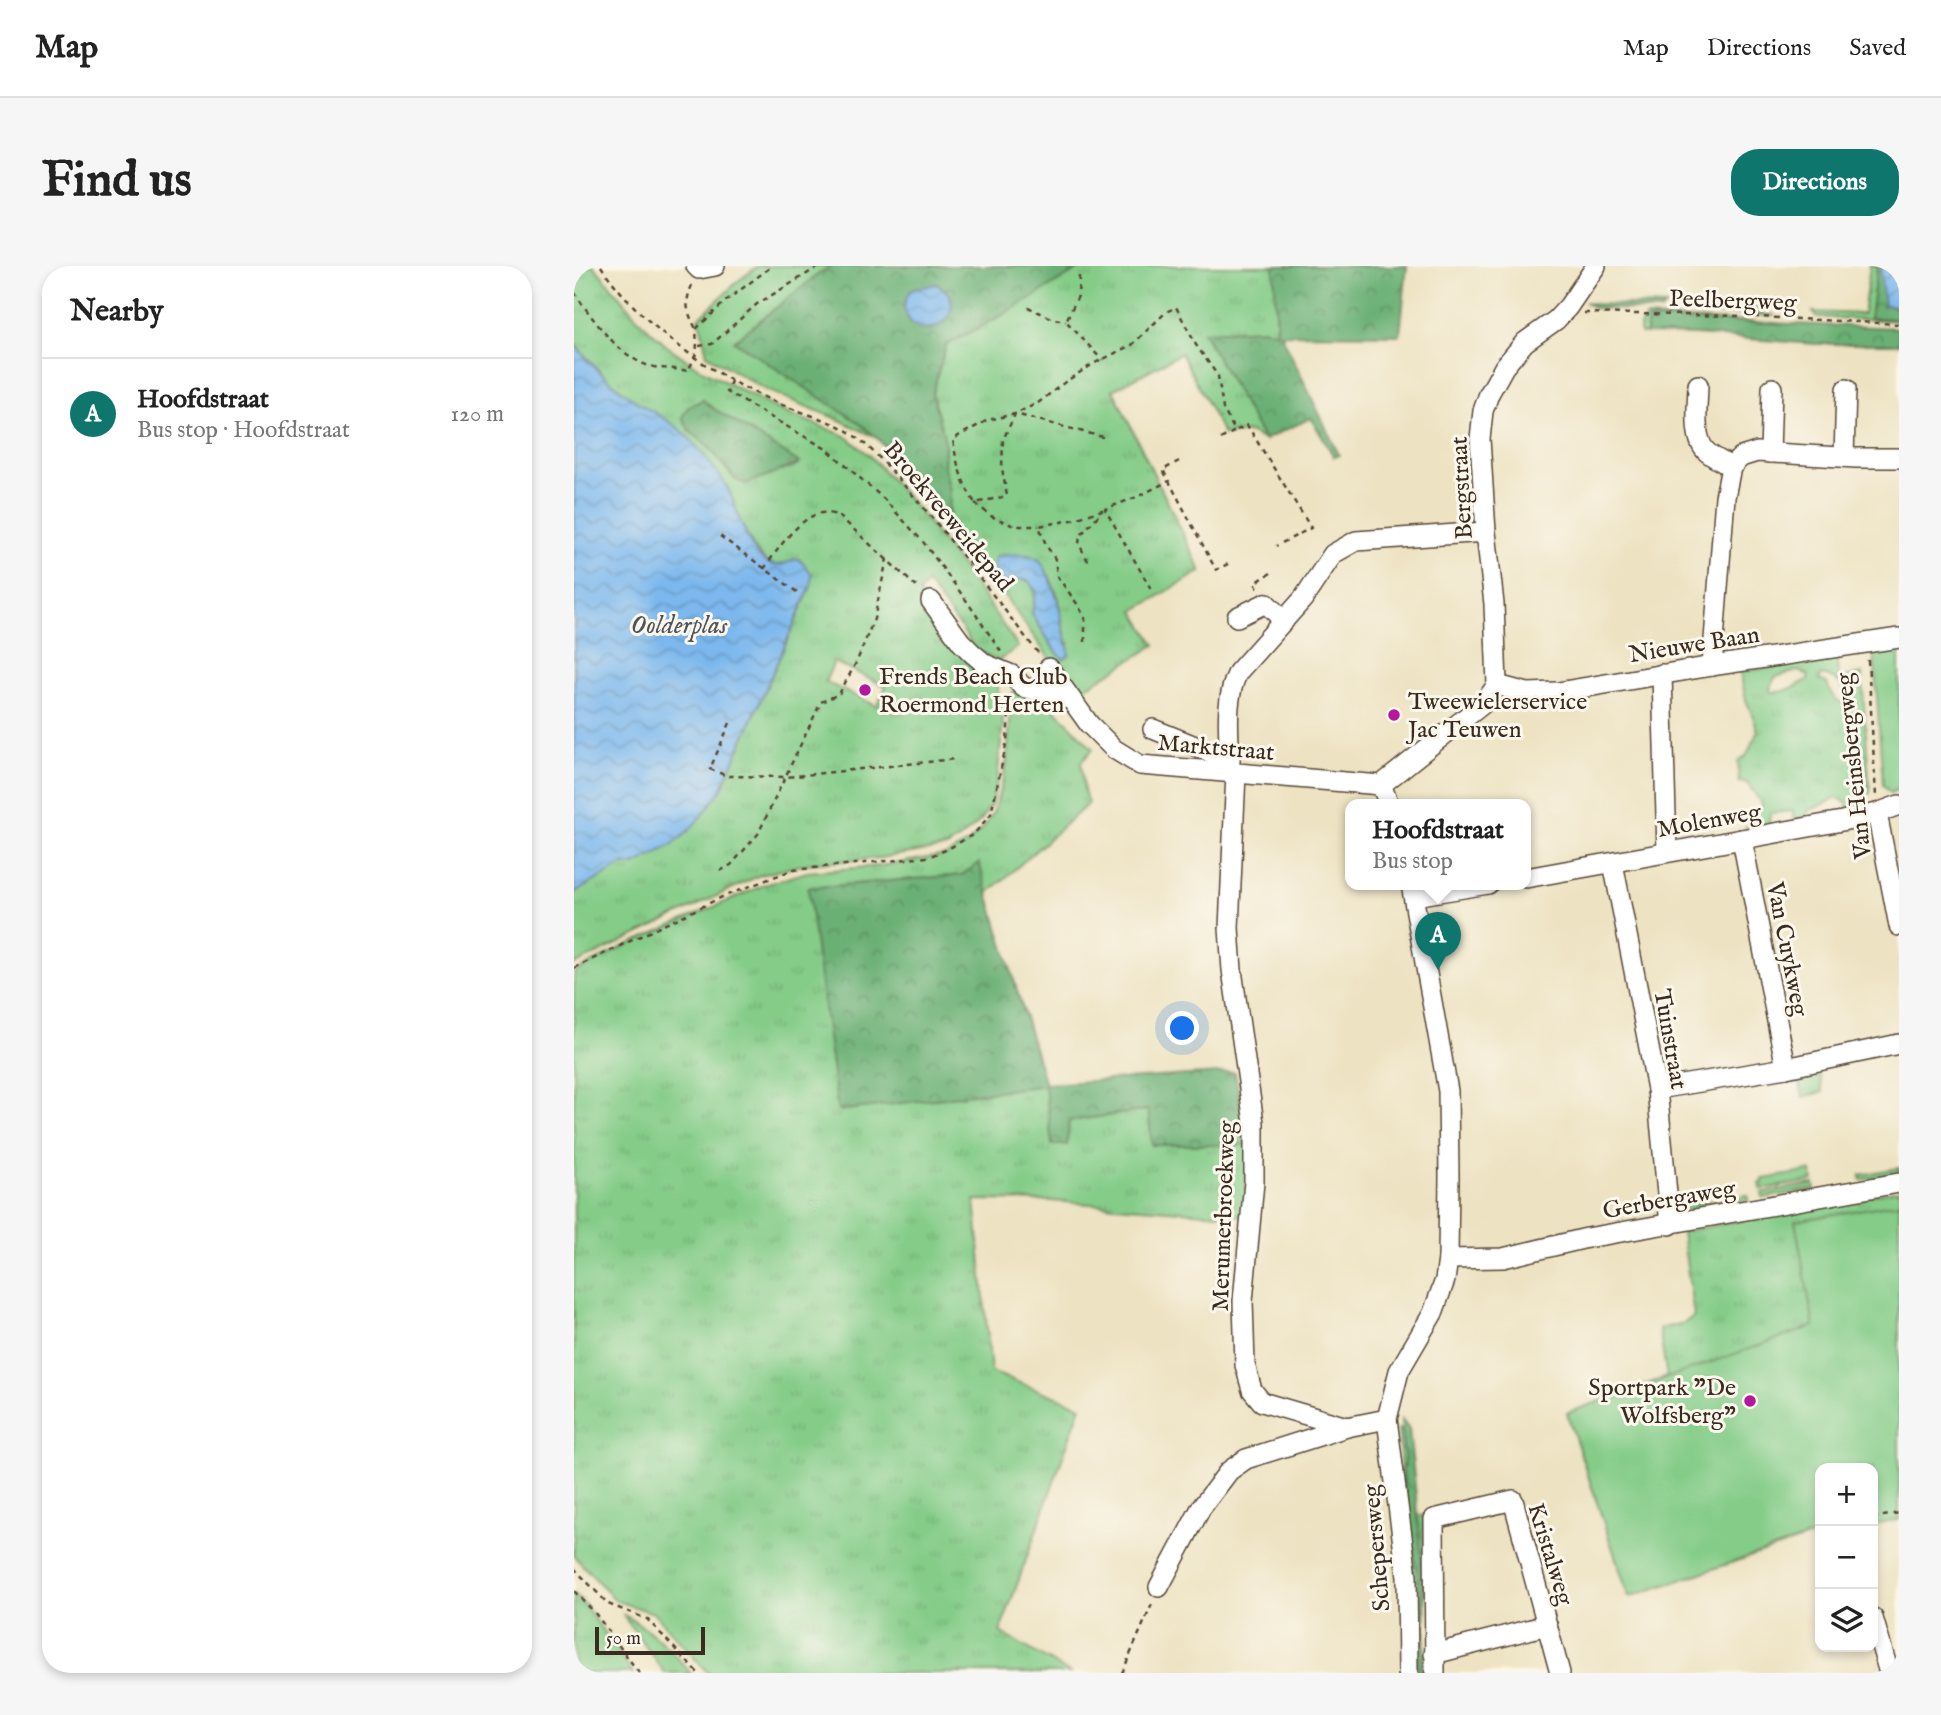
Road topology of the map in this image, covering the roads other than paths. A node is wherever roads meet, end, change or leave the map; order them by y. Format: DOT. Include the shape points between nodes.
graph roads {
  1 [pos="1596,266"];
  2 [pos="1698,385"];
  3 [pos="1772,388"];
  4 [pos="1846,389"];
  5 [pos="1770,453"];
  6 [pos="1844,457"];
  7 [pos="1899,458"];
  8 [pos="1731,467"];
  9 [pos="1486,532"];
  10 [pos="931,601"];
  11 [pos="1237,617"];
  12 [pos="1284,621"];
  13 [pos="1899,638"];
  14 [pos="1712,666"];
  15 [pos="1049,668"];
  16 [pos="1662,674"];
  17 [pos="1497,685"];
  18 [pos="1069,698"];
  19 [pos="1153,729"];
  20 [pos="1232,768"];
  21 [pos="1381,785"];
  22 [pos="1387,799"];
  23 [pos="1899,805"];
  24 [pos="1877,813"];
  25 [pos="1742,839"];
  26 [pos="1667,852"];
  27 [pos="1613,863"];
  28 [pos="1531,877"];
  29 [pos="1412,890"];
  30 [pos="1899,926"];
  31 [pos="1899,1044"];
  32 [pos="1786,1068"];
  33 [pos="1657,1090"];
  34 [pos="1899,1183"];
  35 [pos="1670,1225"];
  36 [pos="1448,1259"];
  37 [pos="1387,1419"];
  38 [pos="1347,1427"];
  39 [pos="1159,1587"];
  40 [pos="1547,1625"];
  41 [pos="1878,1635"];
  42 [pos="1435,1663"];
  43 [pos="1408,1673"];
  44 [pos="1560,1673"];
  45 [pos="1889,1673"];
  1 -- 9 [label="street, Bergstraat" via="1556,320 1525,342 1486,402 1480,439"];
  2 -- 8 [label="street" via="1700,442"];
  3 -- 5 [label="street"];
  4 -- 6 [label="street"];
  5 -- 6 [label="street"];
  5 -- 8 [label="street" via="1741,457"];
  6 -- 7 [label="street"];
  8 -- 14 [label="street"];
  9 -- 12 [label="street, Merumerbroekweg" via="1356,541 1333,554"];
  9 -- 17 [label="street, Bergstraat"];
  10 -- 18 [label="street" via="985,664 1012,675 1023,687"];
  11 -- 12 [label="street" via="1266,603"];
  12 -- 20 [label="street, Merumerbroekweg" via="1238,672 1233,684"];
  13 -- 14 [label="street, Nieuwe Baan"];
  14 -- 16 [label="street, Nieuwe Baan"];
  15 -- 18 [label="street, Marktstraat"];
  16 -- 17 [label="street, Nieuwe Baan" via="1558,692 1527,693"];
  16 -- 26 [label="street"];
  17 -- 21 [label="street" via="1484,703"];
  18 -- 20 [label="street, Marktstraat" via="1114,749 1140,765"];
  19 -- 20 [label="street"];
  20 -- 21 [label="street, Marktstraat"];
  20 -- 38 [label="street, Merumerbroekweg" via="1229,928 1254,1123 1254,1182 1243,1301 1245,1365 1252,1390 1262,1402"];
  21 -- 22 [label="street"];
  23 -- 24 [label="street, Molenweg"];
  24 -- 25 [label="street, Molenweg"];
  24 -- 30 [label="street, Van Heinsbergweg"];
  25 -- 26 [label="street, Molenweg"];
  25 -- 32 [label="street, Van Cuykweg"];
  26 -- 27 [label="street, Molenweg"];
  27 -- 28 [label="street, Molenweg"];
  27 -- 33 [label="street, Tuinstraat"];
  29 -- 36 [label="street" via="1448,1091"];
  31 -- 32 [label="street"];
  32 -- 33 [label="street"];
  33 -- 35 [label="street, Tuinstraat"];
  34 -- 35 [label="street, Gerbergaweg"];
  35 -- 36 [label="street, Gerbergaweg" via="1503,1258"];
  36 -- 37 [label="street" via="1433,1313 1399,1371"];
  37 -- 38 [label="street, Merumerbroekweg"];
  37 -- 43 [label="street, Schepersweg" via="1407,1576"];
  38 -- 39 [label="street, Merumerbroekweg" via="1246,1459 1229,1471 1201,1508"];
  40 -- 42 [label="street, Kristalweg"];
  40 -- 42 [label="street, Kristalweg" via="1513,1500 1434,1519"];
  40 -- 44 [label="street, Kristalweg"];
  41 -- 45 [label="street"];
}
